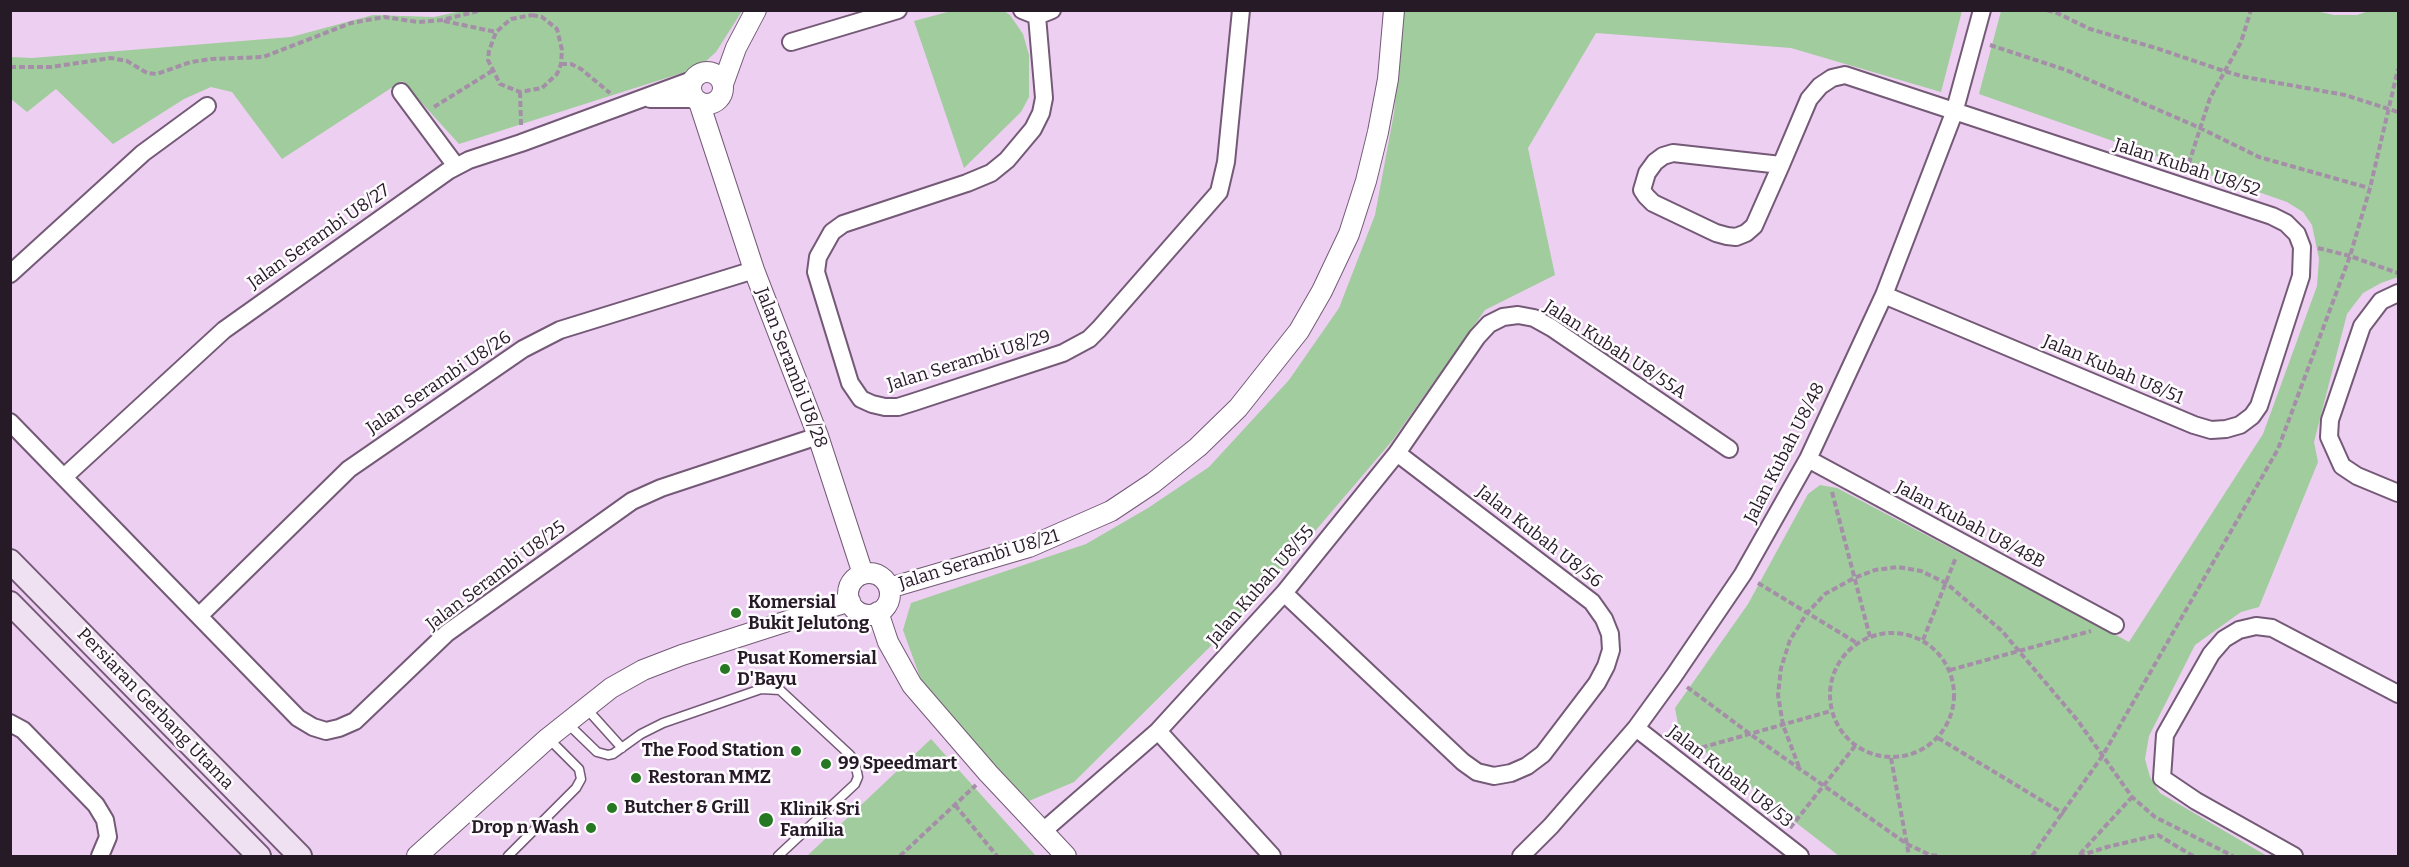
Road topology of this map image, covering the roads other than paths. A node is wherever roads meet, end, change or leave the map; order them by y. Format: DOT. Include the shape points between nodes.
graph roads {
  1 [pos="756,10"];
  2 [pos="898,10"];
  3 [pos="1241,10"];
  4 [pos="1394,10"];
  5 [pos="1982,10"];
  6 [pos="1037,12"];
  7 [pos="791,42"];
  8 [pos="706,89"];
  9 [pos="401,92"];
  10 [pos="207,106"];
  11 [pos="1954,113"];
  12 [pos="1782,165"];
  13 [pos="456,166"];
  14 [pos="754,270"];
  15 [pos="10,274"];
  16 [pos="2398,293"];
  17 [pos="1884,295"];
  18 [pos="1477,337"];
  19 [pos="2280,341"];
  20 [pos="10,422"];
  21 [pos="818,436"];
  22 [pos="1730,449"];
  23 [pos="1397,453"];
  24 [pos="1808,459"];
  25 [pos="64,477"];
  26 [pos="2398,493"];
  27 [pos="10,561"];
  28 [pos="863,574"];
  29 [pos="889,588"];
  30 [pos="1284,593"];
  31 [pos="850,601"];
  32 [pos="10,603"];
  33 [pos="878,612"];
  34 [pos="199,616"];
  35 [pos="2115,625"];
  36 [pos="2398,694"];
  37 [pos="585,706"];
  38 [pos="567,722"];
  39 [pos="10,723"];
  40 [pos="1636,728"];
  41 [pos="1158,731"];
  42 [pos="548,738"];
  43 [pos="622,748"];
  44 [pos="1042,832"];
  45 [pos="100,856"];
  46 [pos="259,856"];
  47 [pos="300,856"];
  48 [pos="417,856"];
  49 [pos="508,856"];
  50 [pos="778,856"];
  51 [pos="1066,856"];
  52 [pos="1272,856"];
  53 [pos="1521,856"];
  54 [pos="1800,856"];
  55 [pos="2294,856"];
  1 -- 8 [label="street" via="736,48"];
  2 -- 7 [label="street"];
  3 -- 6 [label="street, Jalan Serambi U8/29" via="1226,162 1219,192 1099,329 1063,353 914,402 892,407 872,404 861,399 850,382 816,272 818,257 832,232 843,224 968,183 991,173 1007,160 1033,129 1042,106"];
  4 -- 29 [label="street, Jalan Serambi U8/21" via="1388,79 1378,132 1349,234 1299,331 1238,408 1198,447 1111,511 1029,547"];
  5 -- 11 [label="street, Jalan Kubah U8/48"];
  8 -- 13 [label="street, Jalan Serambi U8/27" via="633,102"];
  8 -- 14 [label="street, Jalan Serambi U8/28" via="718,162"];
  9 -- 13 [label="street"];
  10 -- 15 [label="street" via="143,153"];
  11 -- 12 [label="street, Jalan Kubah U8/52" via="1862,79 1845,75 1832,78 1809,99"];
  11 -- 17 [label="street, Jalan Kubah U8/48"];
  11 -- 19 [label="street, Jalan Kubah U8/52" via="2286,223 2297,234 2302,247 2301,276"];
  12 -- 12 [label="street, Jalan Kubah U8/52" via="1754,226 1737,237 1716,233 1653,203 1642,189 1655,162 1673,153"];
  13 -- 25 [label="street, Jalan Serambi U8/27" via="224,330"];
  14 -- 21 [label="street, Jalan Serambi U8/28"];
  14 -- 34 [label="street, Jalan Serambi U8/26" via="560,330 523,349 349,469"];
  16 -- 26 [label="street" via="2381,301 2362,326 2330,420 2329,437 2342,466"];
  17 -- 19 [label="street, Jalan Kubah U8/51" via="2211,430 2240,425 2252,416 2259,406"];
  17 -- 24 [label="street, Jalan Kubah U8/48"];
  18 -- 22 [label="street, Jalan Kubah U8/55A" via="1503,317 1534,318"];
  18 -- 23 [label="street, Jalan Kubah U8/55"];
  20 -- 25 [label="street, Jalan Serambi U8/25"];
  21 -- 28 [label="street, Jalan Serambi U8/28"];
  21 -- 34 [label="street, Jalan Serambi U8/25" via="632,501 447,633 355,721 339,728 313,727 298,718"];
  23 -- 30 [label="street, Jalan Kubah U8/55"];
  23 -- 30 [label="street, Jalan Kubah U8/56" via="1592,602 1604,619 1611,650 1606,666 1543,754 1511,773 1494,776 1477,772"];
  24 -- 35 [label="street, Jalan Kubah U8/48B"];
  24 -- 40 [label="street, Jalan Kubah U8/48" via="1743,574"];
  25 -- 34 [label="street, Jalan Serambi U8/25"];
  27 -- 47 [label="main road, Persiaran Gerbang Utama"];
  28 -- 29 [label="street" via="882,577"];
  28 -- 31 [label="street" via="849,588"];
  29 -- 33 [label="street" via="888,602"];
  30 -- 41 [label="street, Jalan Kubah U8/55"];
  31 -- 33 [label="street" via="865,614"];
  31 -- 37 [label="street" via="662,662 610,688"];
  32 -- 46 [label="main road, Persiaran Gerbang Utama"];
  33 -- 44 [label="street" via="888,642 912,685"];
  36 -- 55 [label="street" via="2272,628 2239,630 2211,654 2165,735 2162,778"];
  37 -- 38 [label="street"];
  37 -- 43 [label="lane"];
  38 -- 42 [label="street"];
  38 -- 43 [label="lane" via="602,755"];
  39 -- 45 [label="street" via="23,730 96,805 105,820 108,837"];
  40 -- 53 [label="street, Jalan Kubah U8/48"];
  40 -- 54 [label="street, Jalan Kubah U8/53"];
  41 -- 44 [label="street, Jalan Kubah U8/55"];
  41 -- 52 [label="street"];
  42 -- 48 [label="street"];
  42 -- 49 [label="lane" via="579,769 581,779"];
  43 -- 50 [label="lane" via="663,723 761,689 780,690 850,755 858,777"];
  44 -- 51 [label="street"];
}
